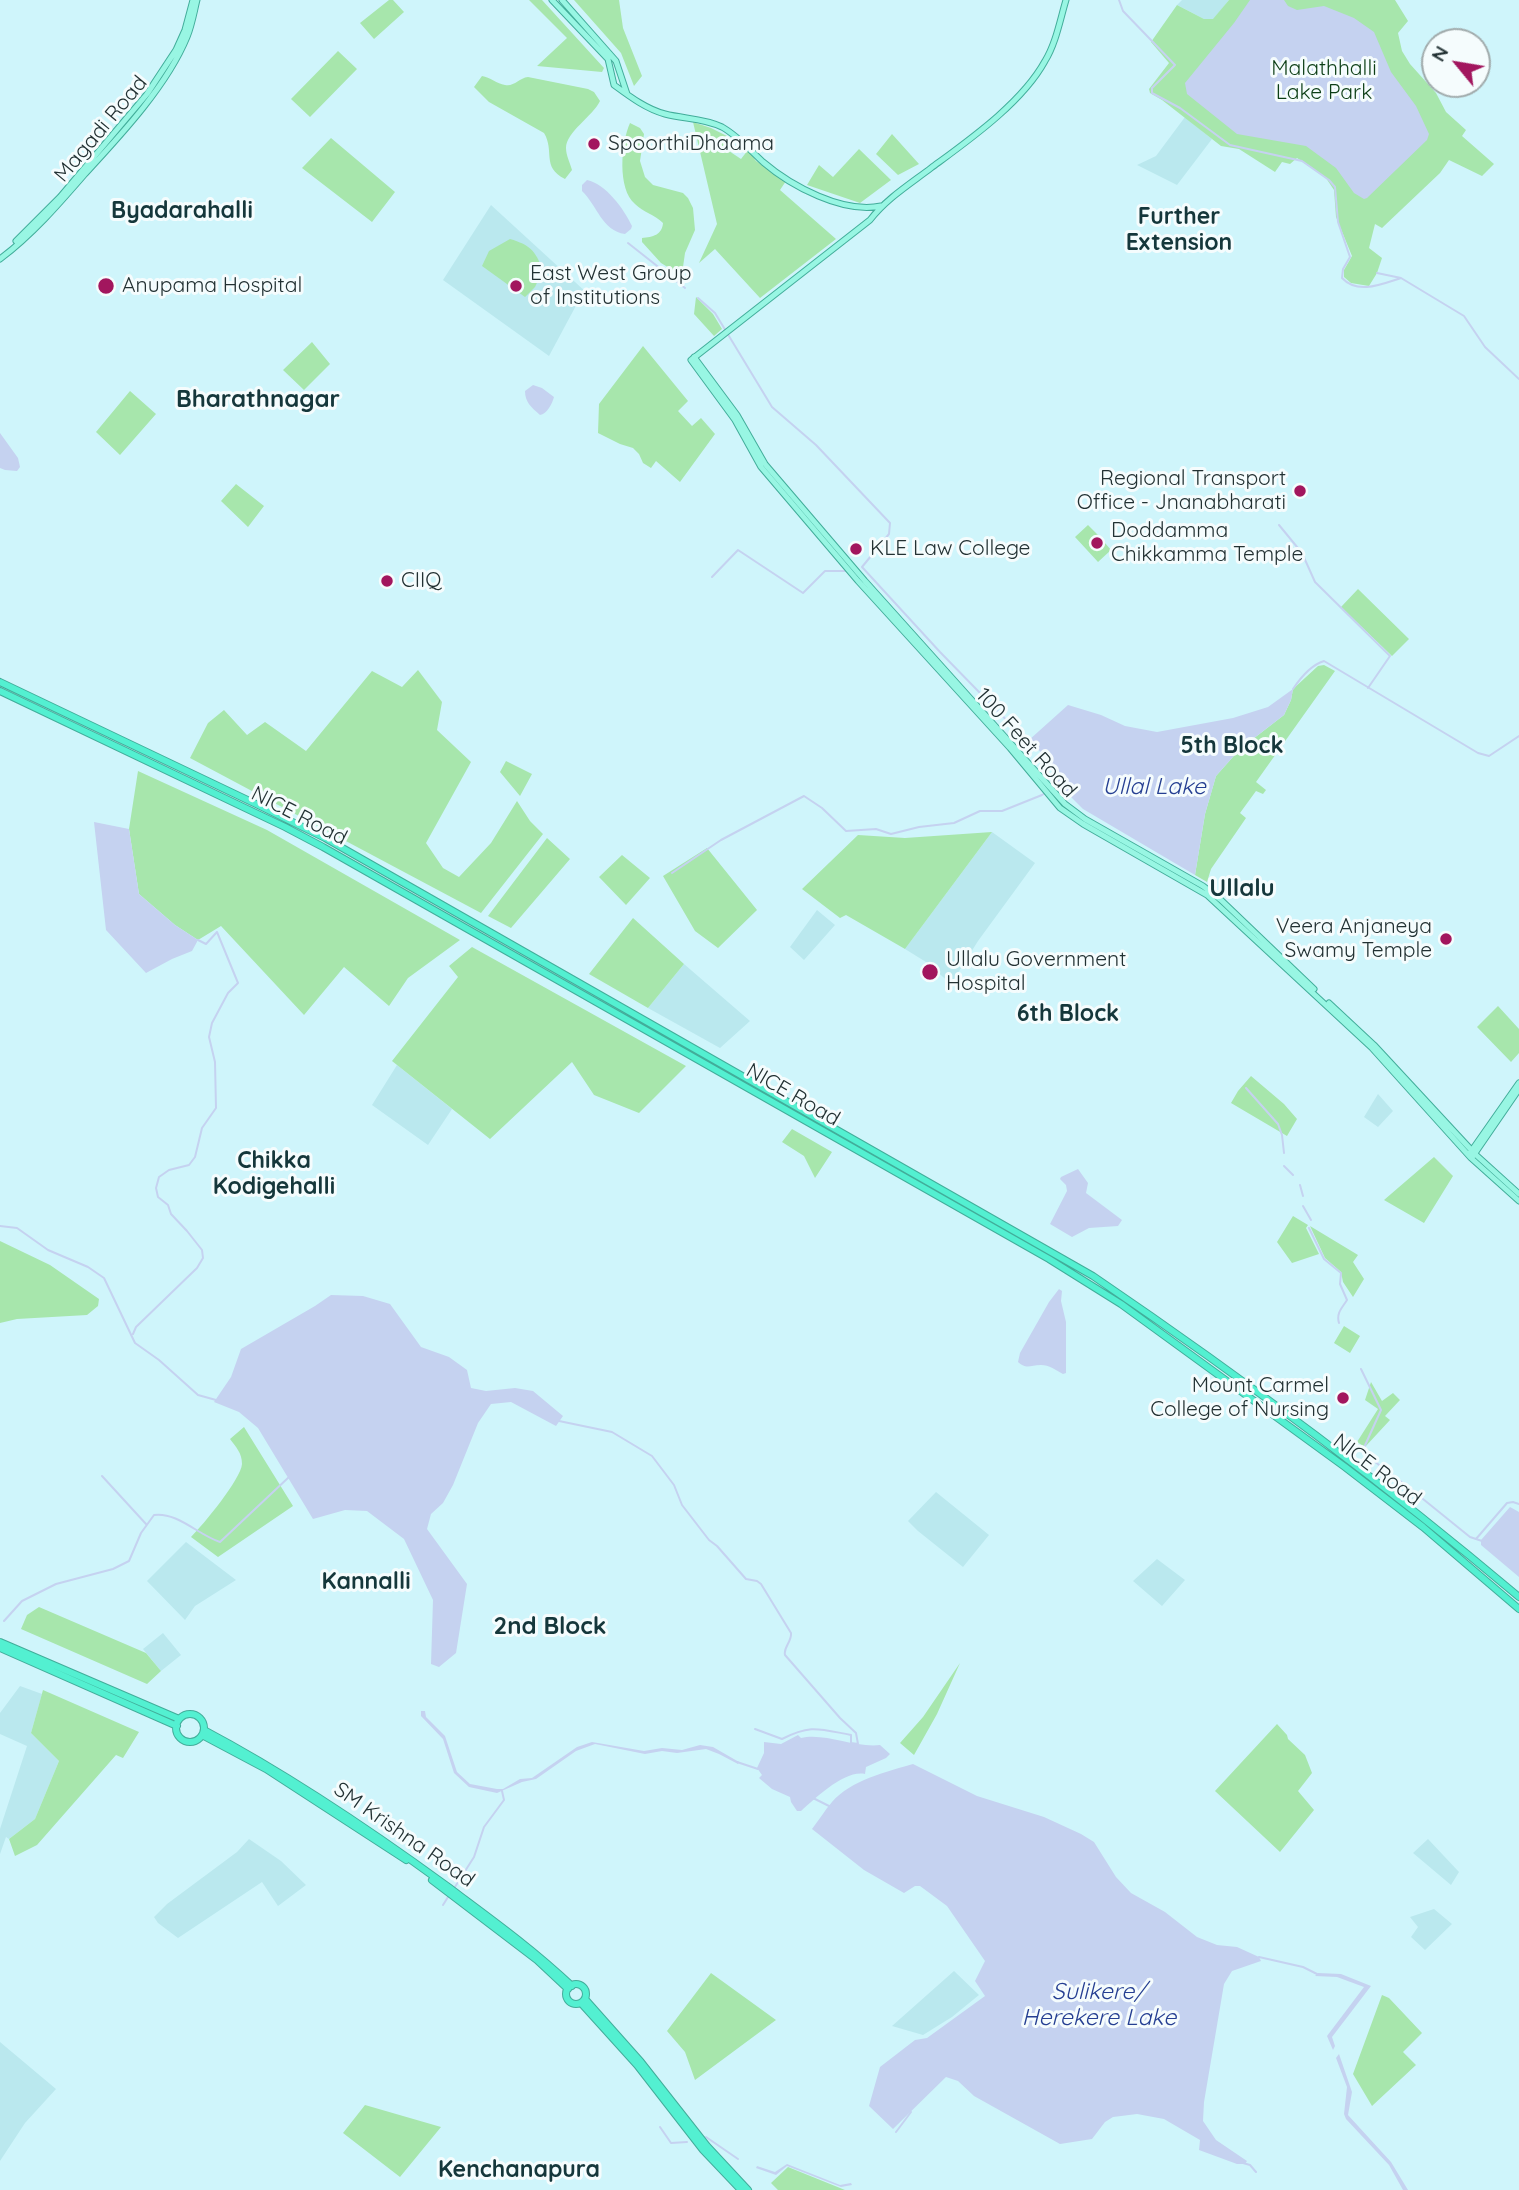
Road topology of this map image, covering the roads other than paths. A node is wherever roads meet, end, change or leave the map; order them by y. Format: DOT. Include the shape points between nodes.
graph roads {
  1 [pos="195,0"];
  2 [pos="552,0"];
  3 [pos="562,0"];
  4 [pos="1066,0"];
  5 [pos="627,94"];
  6 [pos="881,206"];
  7 [pos="0,256"];
  8 [pos="0,682"];
  9 [pos="0,691"];
  10 [pos="1519,1083"];
  11 [pos="1519,1089"];
  12 [pos="1471,1154"];
  13 [pos="1519,1194"];
  14 [pos="1519,1200"];
  15 [pos="1519,1597"];
  16 [pos="1519,1609"];
  17 [pos="0,1642"];
  18 [pos="0,1648"];
  19 [pos="178,1723"];
  20 [pos="203,1732"];
  21 [pos="570,1988"];
  22 [pos="583,2001"];
  23 [pos="698,2139"];
  24 [pos="741,2190"];
  25 [pos="748,2190"];
  1 -- 7 [label="main road, Magadi Road" via="187,37 150,97 48,216"];
  2 -- 5 [label="main road" via="608,59 614,85"];
  3 -- 5 [label="main road" via="616,61"];
  4 -- 6 [label="main road" via="1046,61 1011,102"];
  5 -- 6 [label="main road" via="662,113 722,128 806,190 829,200"];
  6 -- 12 [label="main road, 100 Feet Road" via="870,220 693,358 763,465 1060,808 1207,895 1371,1048"];
  8 -- 15 [label="highway, NICE Road" via="325,838 1093,1276 1385,1486"];
  9 -- 16 [label="highway, NICE Road" via="323,847 1049,1259 1121,1304 1346,1468"];
  10 -- 12 [label="main road"];
  11 -- 12 [label="main road"];
  12 -- 13 [label="main road, 100 Feet Road"];
  12 -- 14 [label="main road, 100 Feet Road"];
  17 -- 19 [label="highway"];
  18 -- 19 [label="highway"];
  19 -- 20 [label="highway" via="188,1714 196,1715 202,1719"];
  19 -- 20 [label="highway" via="179,1735 187,1741 195,1741"];
  20 -- 21 [label="highway, SM Krishna Road" via="409,1862"];
  21 -- 22 [label="highway" via="570,2001"];
  21 -- 22 [label="highway" via="583,1988"];
  22 -- 23 [label="highway"];
  23 -- 24 [label="highway"];
  23 -- 25 [label="highway"];
}
